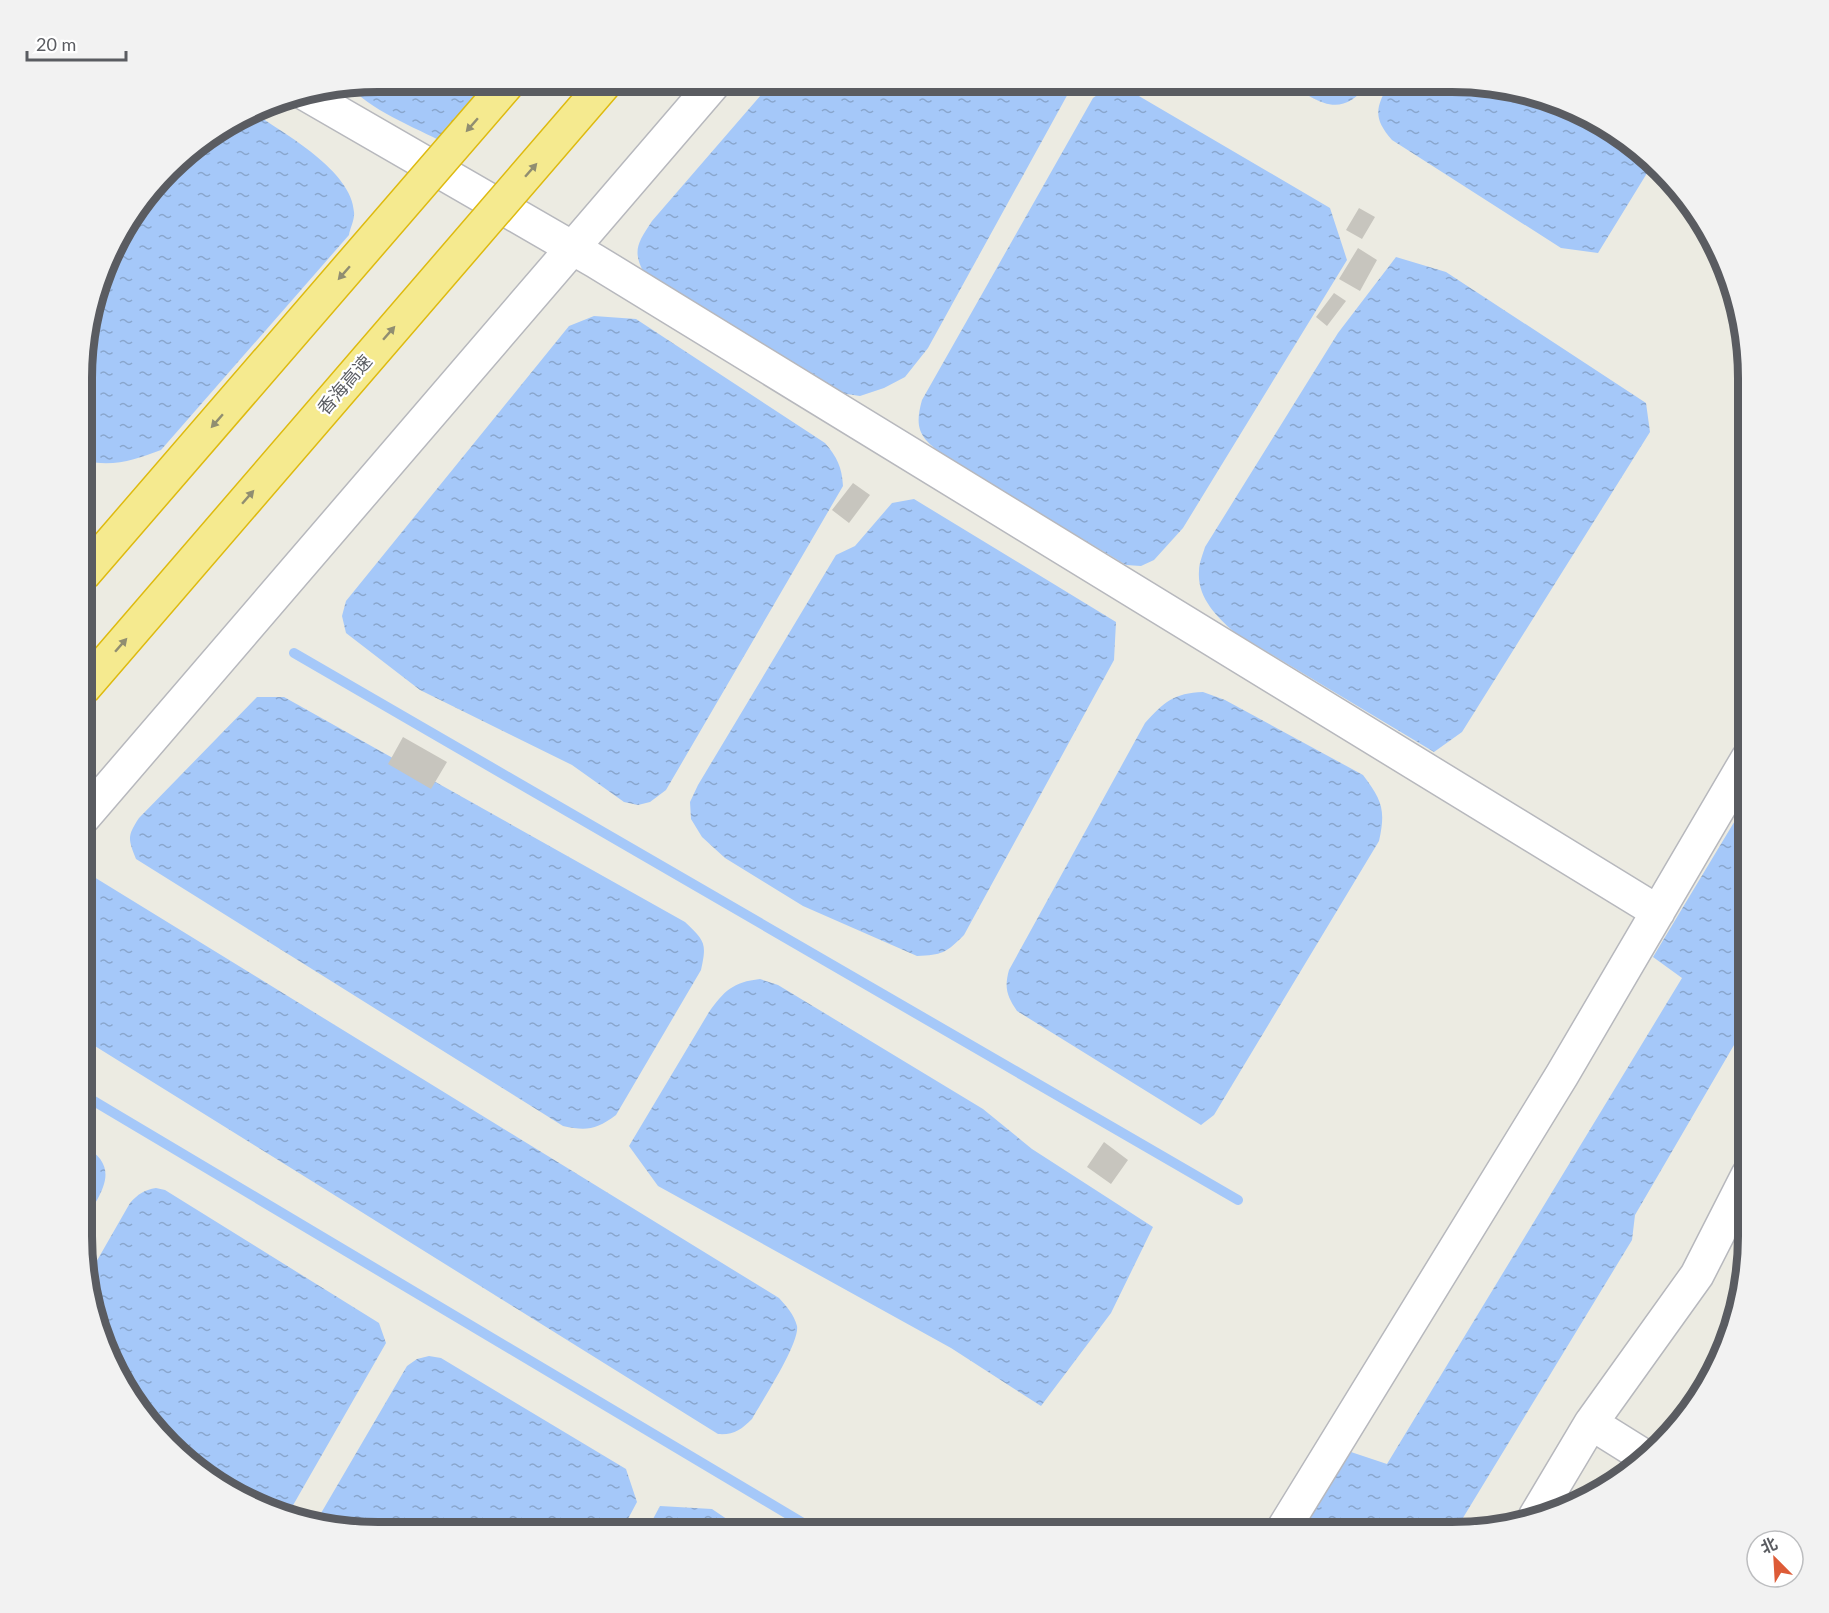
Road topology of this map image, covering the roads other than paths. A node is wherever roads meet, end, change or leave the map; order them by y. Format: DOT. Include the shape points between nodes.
graph roads {
  1 [pos="500,92"];
  2 [pos="598,92"];
  3 [pos="707,92"];
  4 [pos="314,99"];
  5 [pos="572,248"];
  6 [pos="92,565"];
  7 [pos="92,679"];
  8 [pos="1738,775"];
  9 [pos="92,806"];
  10 [pos="1658,912"];
  11 [pos="1738,1195"];
  12 [pos="1592,1423"];
  13 [pos="1638,1452"];
  14 [pos="1541,1507"];
  15 [pos="1288,1522"];
  1 -- 6 [label="highway, one-way, bridge"];
  7 -- 2 [label="highway, 香海高速, one-way, bridge"];
  3 -- 5 [label="street"];
  4 -- 5 [label="street"];
  5 -- 9 [label="street"];
  5 -- 10 [label="street"];
  8 -- 10 [label="street"];
  10 -- 15 [label="street"];
  11 -- 12 [label="street" via="1697,1275"];
  12 -- 13 [label="street"];
  12 -- 14 [label="street"];
}
